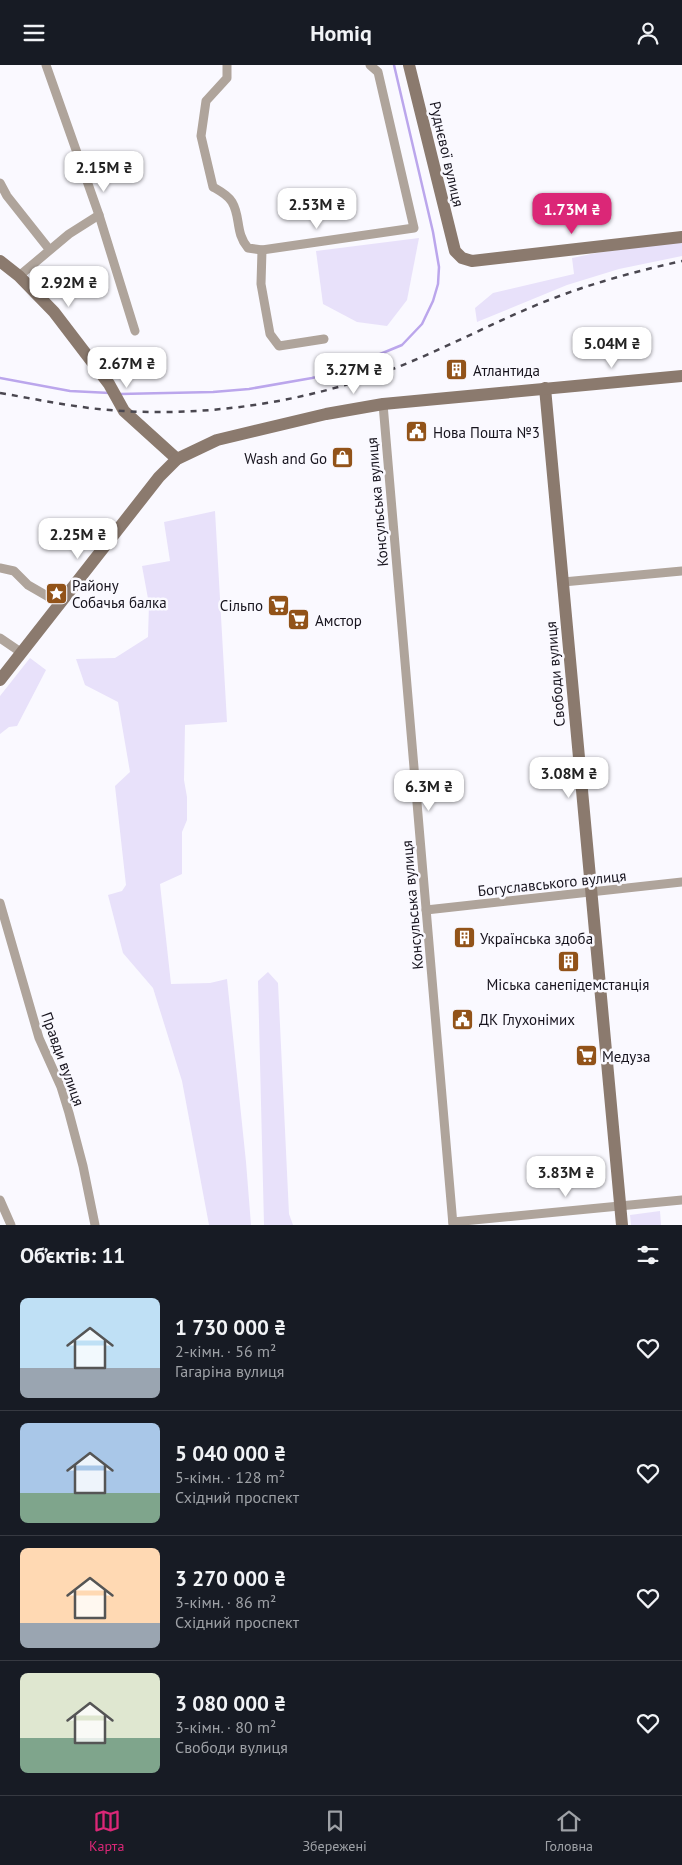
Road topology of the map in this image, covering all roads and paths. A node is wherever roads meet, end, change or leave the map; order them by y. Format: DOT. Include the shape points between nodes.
graph roads {
  1 [pos="46,65"];
  2 [pos="227,65"];
  3 [pos="370,65"];
  4 [pos="409,65"];
  5 [pos="0,183"];
  6 [pos="99,215"];
  7 [pos="682,237"];
  8 [pos="49,249"];
  9 [pos="262,250"];
  10 [pos="0,261"];
  11 [pos="19,276"];
  12 [pos="135,331"];
  13 [pos="324,339"];
  14 [pos="682,376"];
  15 [pos="545,389"];
  16 [pos="383,404"];
  17 [pos="177,459"];
  18 [pos="0,568"];
  19 [pos="682,571"];
  20 [pos="563,582"];
  21 [pos="61,604"];
  22 [pos="0,638"];
  23 [pos="22,653"];
  24 [pos="0,681"];
  25 [pos="682,882"];
  26 [pos="591,893"];
  27 [pos="0,903"];
  28 [pos="426,910"];
  29 [pos="0,1200"];
  30 [pos="682,1200"];
  31 [pos="620,1206"];
  32 [pos="453,1223"];
  33 [pos="11,1225"];
  34 [pos="95,1225"];
  35 [pos="622,1225"];
  1 -- 6 [label="street"];
  2 -- 9 [label="street" via="227,78 206,101 201,136 213,187 233,203 241,240 248,248"];
  3 -- 9 [label="street" via="378,72 414,227"];
  4 -- 7 [label="main road, Руднєвої вулиця" via="455,251 462,258 472,261"];
  5 -- 8 [label="street"];
  6 -- 8 [label="street"];
  6 -- 12 [label="street"];
  8 -- 11 [label="street"];
  9 -- 13 [label="street" via="261,285 270,334 279,346"];
  10 -- 11 [label="main road"];
  11 -- 17 [label="main road" via="54,312 109,384 124,411"];
  14 -- 15 [label="main road"];
  15 -- 16 [label="main road"];
  15 -- 20 [label="main road, Свободи вулиця"];
  16 -- 17 [label="main road" via="216,440"];
  16 -- 28 [label="street, Консульська вулиця"];
  17 -- 21 [label="main road" via="159,477"];
  18 -- 21 [label="street" via="14,571 28,585"];
  19 -- 20 [label="street"];
  20 -- 26 [label="main road, Свободи вулиця"];
  21 -- 23 [label="main road"];
  22 -- 23 [label="street"];
  23 -- 24 [label="main road"];
  25 -- 26 [label="street, Богуславського вулиця"];
  26 -- 28 [label="street, Богуславського вулиця"];
  26 -- 31 [label="main road, Свободи вулиця"];
  27 -- 34 [label="street, Правди вулиця" via="39,1038 69,1113"];
  28 -- 32 [label="street, Консульська вулиця"];
  29 -- 33 [label="street"];
  30 -- 31 [label="street"];
  31 -- 32 [label="street"];
  31 -- 35 [label="main road, Свободи вулиця"];
}
